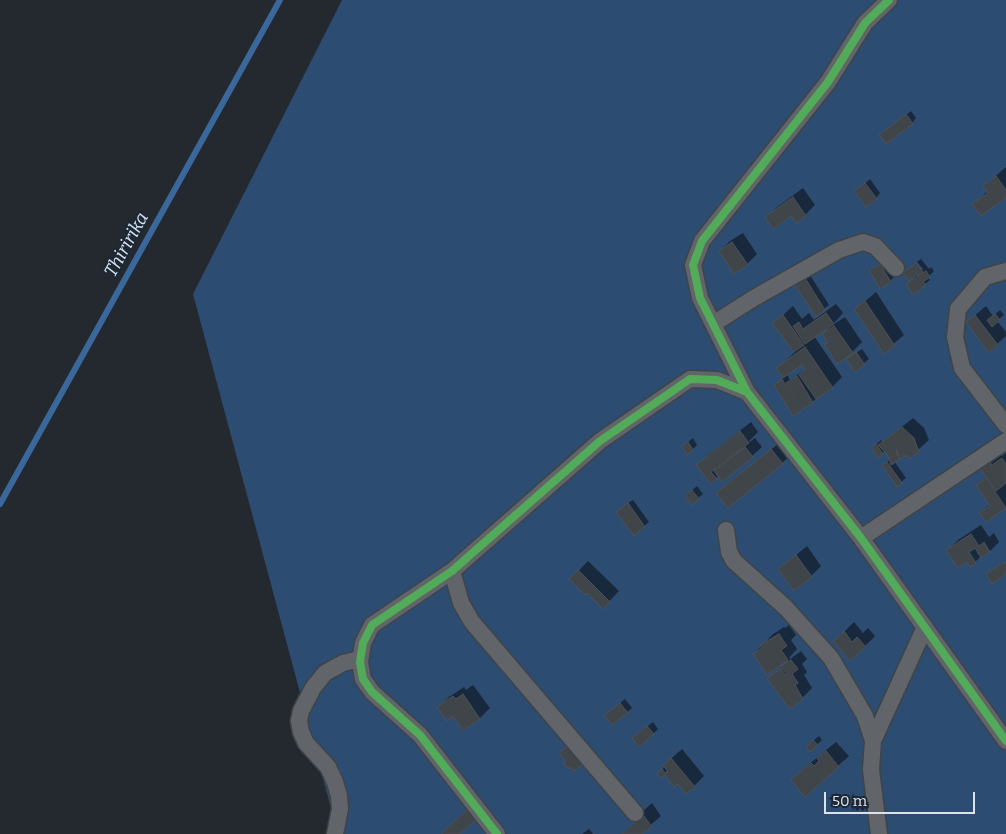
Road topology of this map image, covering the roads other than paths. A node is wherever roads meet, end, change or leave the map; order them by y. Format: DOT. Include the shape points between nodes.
graph roads {
  1 [pos="889,0"];
  2 [pos="896,268"];
  3 [pos="1006,271"];
  4 [pos="713,324"];
  5 [pos="747,392"];
  6 [pos="1006,425"];
  7 [pos="1006,441"];
  8 [pos="726,530"];
  9 [pos="860,538"];
  10 [pos="452,571"];
  11 [pos="925,627"];
  12 [pos="360,659"];
  13 [pos="873,741"];
  14 [pos="1006,741"];
  15 [pos="635,812"];
  16 [pos="336,834"];
  17 [pos="497,834"];
  18 [pos="879,834"];
  1 -- 4 [label="street" via="865,23 828,82 702,241 693,265 700,298"];
  2 -- 4 [label="street" via="875,246 863,242 839,250"];
  3 -- 6 [label="street" via="985,277 958,309 955,337 962,368"];
  4 -- 5 [label="street"];
  5 -- 9 [label="street"];
  5 -- 10 [label="street" via="717,380 690,379 600,441"];
  7 -- 9 [label="street"];
  8 -- 13 [label="street" via="729,552 734,561 786,608 831,658 865,716"];
  9 -- 11 [label="street"];
  10 -- 12 [label="street" via="372,625"];
  10 -- 15 [label="street" via="461,603 472,622"];
  11 -- 13 [label="street"];
  11 -- 14 [label="street"];
  12 -- 16 [label="street" via="343,663 325,673 313,688 299,721 306,743 328,767 335,782 340,808"];
  12 -- 17 [label="street" via="363,679 372,692 420,735"];
  13 -- 18 [label="street" via="871,770"];
}
